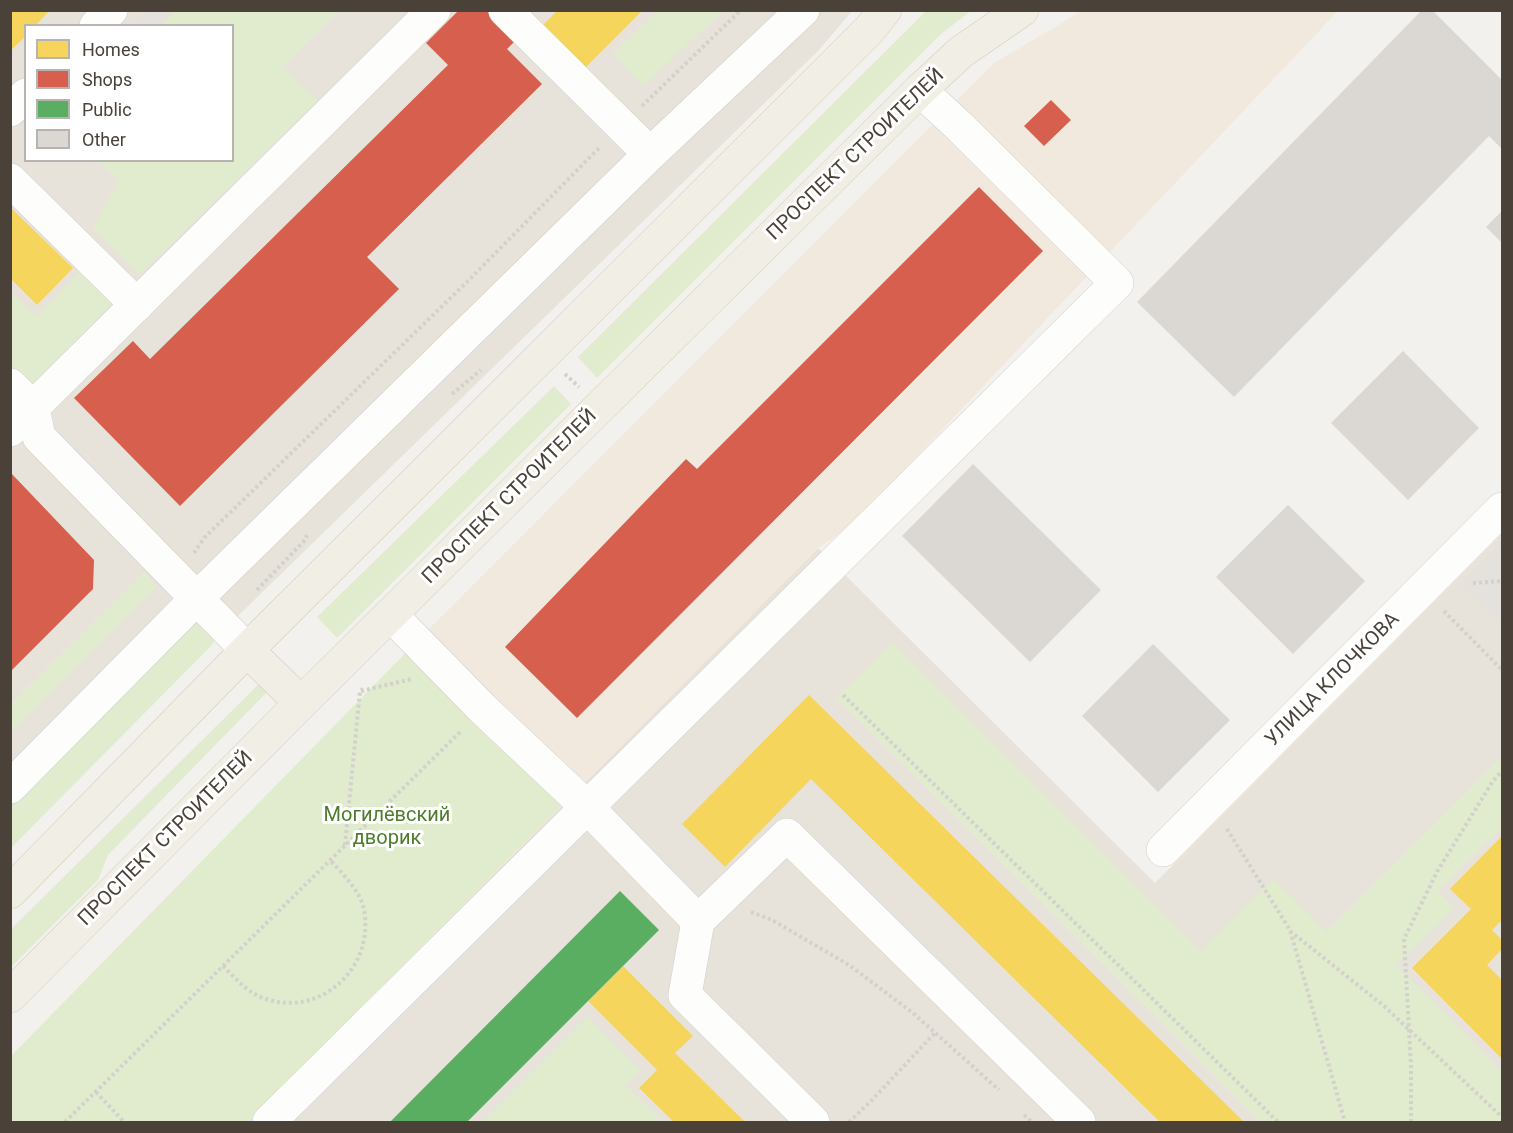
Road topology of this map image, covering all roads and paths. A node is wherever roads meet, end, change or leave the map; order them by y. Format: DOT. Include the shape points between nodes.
graph roads {
  1 [pos="111,10"];
  2 [pos="434,10"];
  3 [pos="741,10"];
  4 [pos="804,10"];
  5 [pos="885,10"];
  6 [pos="1022,10"];
  7 [pos="515,14"];
  8 [pos="98,24"];
  9 [pos="920,90"];
  10 [pos="24,97"];
  11 [pos="10,110"];
  12 [pos="621,126"];
  13 [pos="650,154"];
  14 [pos="10,180"];
  15 [pos="137,305"];
  16 [pos="18,408"];
  17 [pos="1503,509"];
  18 [pos="1502,581"];
  19 [pos="1468,583"];
  20 [pos="187,587"];
  21 [pos="1422,589"];
  22 [pos="391,615"];
  23 [pos="248,650"];
  24 [pos="1503,670"];
  25 [pos="457,682"];
  26 [pos="843,695"];
  27 [pos="301,703"];
  28 [pos="483,709"];
  29 [pos="1503,771"];
  30 [pos="10,787"];
  31 [pos="1211,802"];
  32 [pos="587,807"];
  33 [pos="345,845"];
  34 [pos="1163,850"];
  35 [pos="330,860"];
  36 [pos="10,892"];
  37 [pos="709,910"];
  38 [pos="1290,930"];
  39 [pos="223,966"];
  40 [pos="10,996"];
  41 [pos="1409,1029"];
  42 [pos="935,1033"];
  43 [pos="96,1092"];
  44 [pos="1001,1092"];
  45 [pos="1017,1107"];
  46 [pos="1503,1117"];
  47 [pos="65,1122"];
  48 [pos="124,1122"];
  49 [pos="269,1122"];
  50 [pos="813,1122"];
  51 [pos="849,1122"];
  52 [pos="1032,1122"];
  53 [pos="1079,1122"];
  54 [pos="1278,1122"];
  55 [pos="1346,1122"];
  56 [pos="1411,1122"];
  1 -- 8 [label="street"];
  2 -- 15 [label="street"];
  3 -- 12 [label="path"];
  4 -- 13 [label="street"];
  5 -- 23 [label="main road"];
  6 -- 9 [label="main road, ПРОСПЕКТ СТРОИТЕЛЕЙ" via="961,52"];
  7 -- 12 [label="street"];
  9 -- 22 [label="main road, ПРОСПЕКТ СТРОИТЕЛЕЙ"];
  9 -- 32 [label="street" via="1117,283"];
  10 -- 11 [label="street"];
  12 -- 13 [label="street"];
  12 -- 20 [label="path" via="205,537"];
  13 -- 20 [label="street"];
  14 -- 15 [label="street"];
  15 -- 16 [label="street"];
  16 -- 20 [label="street" via="39,437"];
  17 -- 21 [label="street, УЛИЦА КЛОЧКОВА"];
  18 -- 19 [label="path"];
  20 -- 23 [label="street"];
  20 -- 30 [label="street"];
  21 -- 24 [label="path"];
  21 -- 31 [label="street, УЛИЦА КЛОЧКОВА"];
  22 -- 25 [label="street"];
  22 -- 27 [label="main road, ПРОСПЕКТ СТРОИТЕЛЕЙ"];
  23 -- 27 [label="main road"];
  23 -- 36 [label="main road"];
  25 -- 28 [label="street"];
  25 -- 33 [label="path" via="409,679 360,692"];
  26 -- 54 [label="path"];
  27 -- 40 [label="main road, ПРОСПЕКТ СТРОИТЕЛЕЙ"];
  28 -- 32 [label="street"];
  28 -- 33 [label="path"];
  29 -- 41 [label="path" via="1493,780 1438,870 1404,939"];
  31 -- 34 [label="street, УЛИЦА КЛОЧКОВА"];
  31 -- 38 [label="path"];
  32 -- 37 [label="street"];
  32 -- 49 [label="street"];
  33 -- 35 [label="path"];
  35 -- 39 [label="path"];
  35 -- 39 [label="path" via="360,897 366,921 364,946 354,969 337,987 315,999 291,1003 266,999 244,988"];
  37 -- 42 [label="path" via="772,920 849,965"];
  37 -- 50 [label="street" via="685,995"];
  37 -- 53 [label="street" via="787,835"];
  38 -- 41 [label="path"];
  38 -- 55 [label="path"];
  39 -- 43 [label="path"];
  41 -- 46 [label="path"];
  41 -- 56 [label="path"];
  42 -- 44 [label="path"];
  42 -- 51 [label="path"];
  43 -- 47 [label="path"];
  43 -- 48 [label="path"];
  45 -- 52 [label="path"];
}
